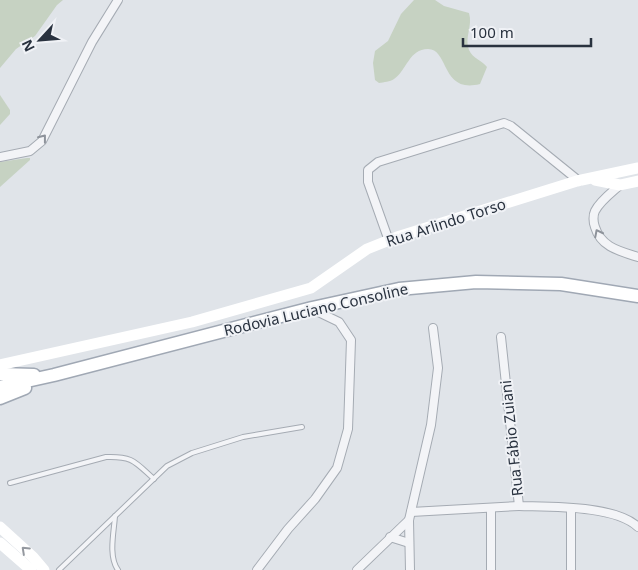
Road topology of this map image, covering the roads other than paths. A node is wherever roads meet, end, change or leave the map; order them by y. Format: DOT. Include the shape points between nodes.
graph roads {
  1 [pos="118,0"];
  2 [pos="0,157"];
  3 [pos="638,168"];
  4 [pos="585,180"];
  5 [pos="638,181"];
  6 [pos="620,186"];
  7 [pos="389,241"];
  8 [pos="638,257"];
  9 [pos="638,296"];
  10 [pos="312,308"];
  11 [pos="433,328"];
  12 [pos="501,337"];
  13 [pos="0,365"];
  14 [pos="0,374"];
  15 [pos="54,375"];
  16 [pos="0,387"];
  17 [pos="0,398"];
  18 [pos="302,427"];
  19 [pos="154,479"];
  20 [pos="10,483"];
  21 [pos="519,506"];
  22 [pos="491,508"];
  23 [pos="571,508"];
  24 [pos="115,516"];
  25 [pos="410,516"];
  26 [pos="638,527"];
  27 [pos="2,529"];
  28 [pos="390,537"];
  29 [pos="409,543"];
  30 [pos="1,545"];
  31 [pos="31,570"];
  32 [pos="44,570"];
  33 [pos="59,570"];
  34 [pos="118,570"];
  35 [pos="257,570"];
  36 [pos="357,570"];
  37 [pos="410,570"];
  38 [pos="491,570"];
  39 [pos="571,570"];
  2 -- 1 [label="street, one-way" via="30,151 42,141 92,42"];
  3 -- 4 [label="main road, Rua Arlindo Torso"];
  4 -- 6 [label="main road"];
  4 -- 7 [label="main road, Rua Arlindo Torso"];
  4 -- 7 [label="street" via="504,123 387,159 368,170 368,182"];
  5 -- 6 [label="main road"];
  8 -- 6 [label="street, one-way" via="606,244 598,236 594,223 594,212"];
  7 -- 13 [label="main road, Rua Arlindo Torso" via="367,249 311,288 192,322"];
  9 -- 10 [label="main road, Rodovia Luciano Consoline" via="561,284 476,282 399,290"];
  10 -- 15 [label="main road, Rodovia Luciano Consoline"];
  10 -- 35 [label="street" via="339,322 351,340 348,429 337,468"];
  11 -- 25 [label="street" via="438,368 431,425"];
  12 -- 21 [label="street, Rua Fábio Zuiani"];
  14 -- 15 [label="main road"];
  15 -- 16 [label="main road, Rodovia Luciano Consoline"];
  15 -- 17 [label="main road"];
  18 -- 19 [label="lane" via="192,452 167,466"];
  19 -- 20 [label="lane" via="134,460 106,457"];
  19 -- 24 [label="lane"];
  21 -- 22 [label="street"];
  21 -- 23 [label="street, Rua Fábio Zuiani"];
  22 -- 25 [label="street"];
  22 -- 38 [label="street"];
  23 -- 26 [label="street, Rua Fábio Zuiani" via="616,514"];
  23 -- 39 [label="street"];
  24 -- 33 [label="lane"];
  24 -- 34 [label="lane" via="113,553"];
  25 -- 28 [label="street"];
  25 -- 29 [label="street"];
  27 -- 30 [label="main road"];
  32 -- 27 [label="main road, one-way"];
  28 -- 29 [label="street"];
  28 -- 36 [label="street"];
  29 -- 37 [label="street"];
  30 -- 31 [label="main road"];
}
